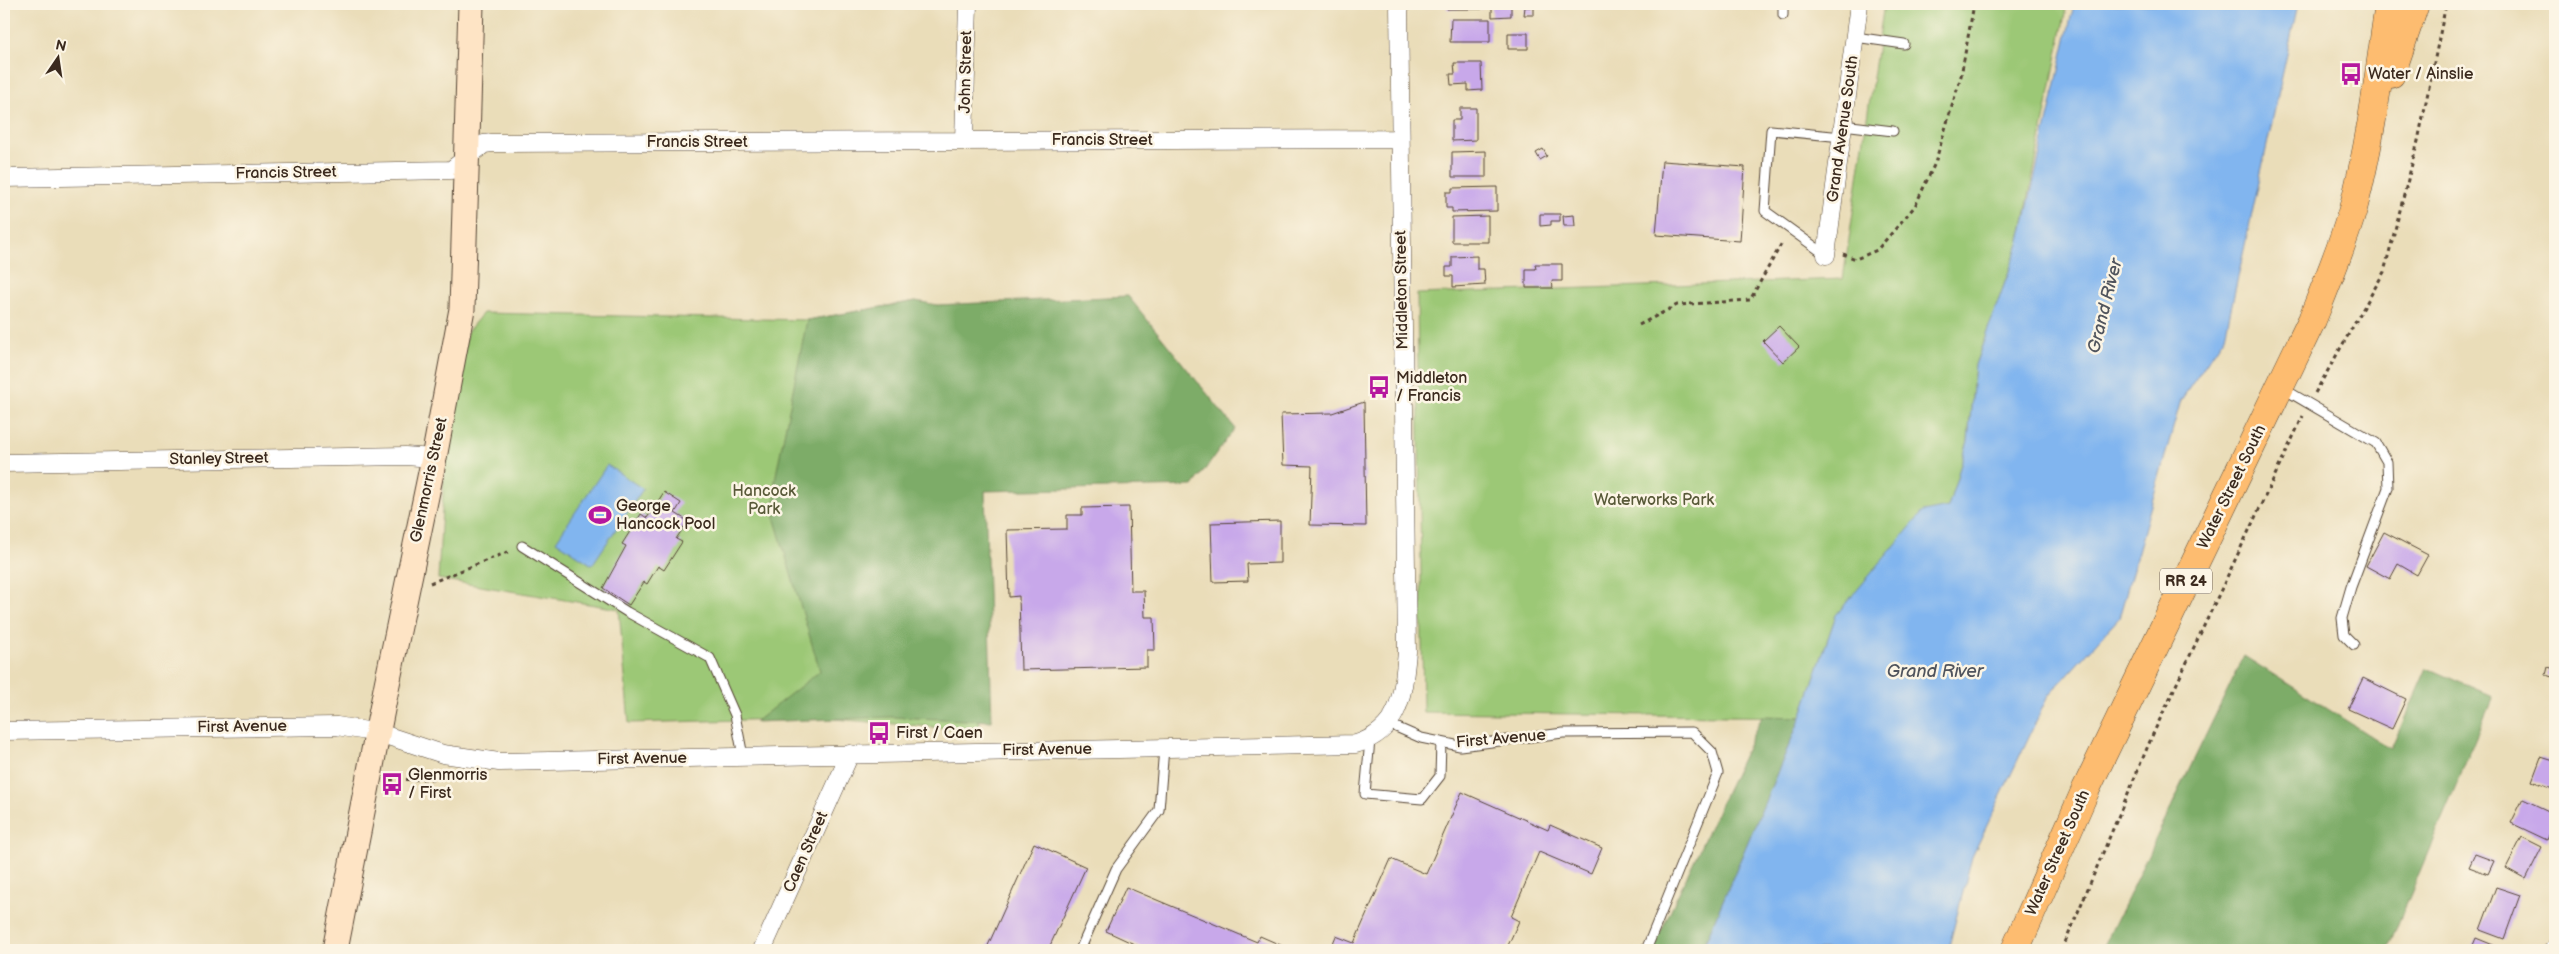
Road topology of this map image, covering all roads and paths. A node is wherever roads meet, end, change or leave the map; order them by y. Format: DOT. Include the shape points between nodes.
graph roads {
  1 [pos="471,4"];
  2 [pos="968,4"];
  3 [pos="1399,4"];
  4 [pos="1783,4"];
  5 [pos="1860,4"];
  6 [pos="1974,4"];
  7 [pos="2389,4"];
  8 [pos="2415,4"];
  9 [pos="2446,4"];
  10 [pos="1782,15"];
  11 [pos="1855,37"];
  12 [pos="1904,44"];
  13 [pos="1842,131"];
  14 [pos="1893,131"];
  15 [pos="1400,139"];
  16 [pos="2369,139"];
  17 [pos="964,140"];
  18 [pos="468,156"];
  19 [pos="4,178"];
  20 [pos="1789,230"];
  21 [pos="1826,250"];
  22 [pos="1639,325"];
  23 [pos="2280,387"];
  24 [pos="2309,403"];
  25 [pos="434,458"];
  26 [pos="4,463"];
  27 [pos="522,546"];
  28 [pos="424,586"];
  29 [pos="2354,645"];
  30 [pos="1388,724"];
  31 [pos="4,731"];
  32 [pos="379,733"];
  33 [pos="1370,740"];
  34 [pos="1441,742"];
  35 [pos="1164,748"];
  36 [pos="850,754"];
  37 [pos="742,756"];
  38 [pos="462,778"];
  39 [pos="384,780"];
  40 [pos="336,950"];
  41 [pos="762,950"];
  42 [pos="1080,950"];
  43 [pos="1646,950"];
  44 [pos="2015,950"];
  45 [pos="2062,950"];
  1 -- 18 [label="street, Glenmorris Street"];
  2 -- 17 [label="street, John Street"];
  3 -- 15 [label="street, Middleton Street"];
  4 -- 10 [label="lane"];
  5 -- 11 [label="street, Grand Avenue South"];
  6 -- 21 [label="path" via="1961,76 1935,163 1915,206 1878,250 1856,259"];
  7 -- 16 [label="main road, Water Street South / RR 24"];
  8 -- 16 [label="main road"];
  9 -- 24 [label="path" via="2418,141 2384,272"];
  11 -- 12 [label="lane"];
  11 -- 13 [label="street, Grand Avenue South"];
  13 -- 14 [label="lane"];
  13 -- 20 [label="lane" via="1771,130 1765,211"];
  13 -- 21 [label="street, Grand Avenue South"];
  15 -- 17 [label="street, Francis Street"];
  15 -- 30 [label="street, Middleton Street" via="1407,652 1400,699"];
  16 -- 23 [label="main road, Water Street South / RR 24" via="2353,210 2334,266"];
  17 -- 18 [label="street, Francis Street" via="492,143 484,144"];
  18 -- 19 [label="street, Francis Street" via="451,170"];
  18 -- 25 [label="street, Glenmorris Street" via="462,309"];
  20 -- 21 [label="lane"];
  20 -- 22 [label="path" via="1750,300 1677,305"];
  23 -- 24 [label="lane"];
  23 -- 44 [label="main road, Water Street South / RR 24" via="2086,789"];
  24 -- 29 [label="lane" via="2376,443 2387,462 2388,488 2342,618 2344,635"];
  24 -- 45 [label="path" via="2154,734"];
  25 -- 26 [label="street, Stanley Street"];
  25 -- 32 [label="street, Glenmorris Street"];
  27 -- 28 [label="path"];
  27 -- 37 [label="lane" via="627,612 710,658 735,715"];
  30 -- 33 [label="street" via="1383,732"];
  30 -- 34 [label="lane, First Avenue" via="1420,738"];
  31 -- 32 [label="street, First Avenue" via="337,726"];
  32 -- 37 [label="street, First Avenue" via="443,754 499,762"];
  32 -- 40 [label="street, Glenmorris Street"];
  33 -- 34 [label="lane" via="1365,794 1422,800 1440,776"];
  33 -- 35 [label="street, First Avenue" via="1356,744"];
  34 -- 43 [label="lane, First Avenue" via="1460,746 1563,733 1692,732 1712,752 1718,773"];
  35 -- 36 [label="street, First Avenue"];
  35 -- 42 [label="lane" via="1160,810 1116,869"];
  36 -- 37 [label="street, First Avenue"];
  36 -- 41 [label="street, Caen Street"];
  38 -- 39 [label="path"];
}
